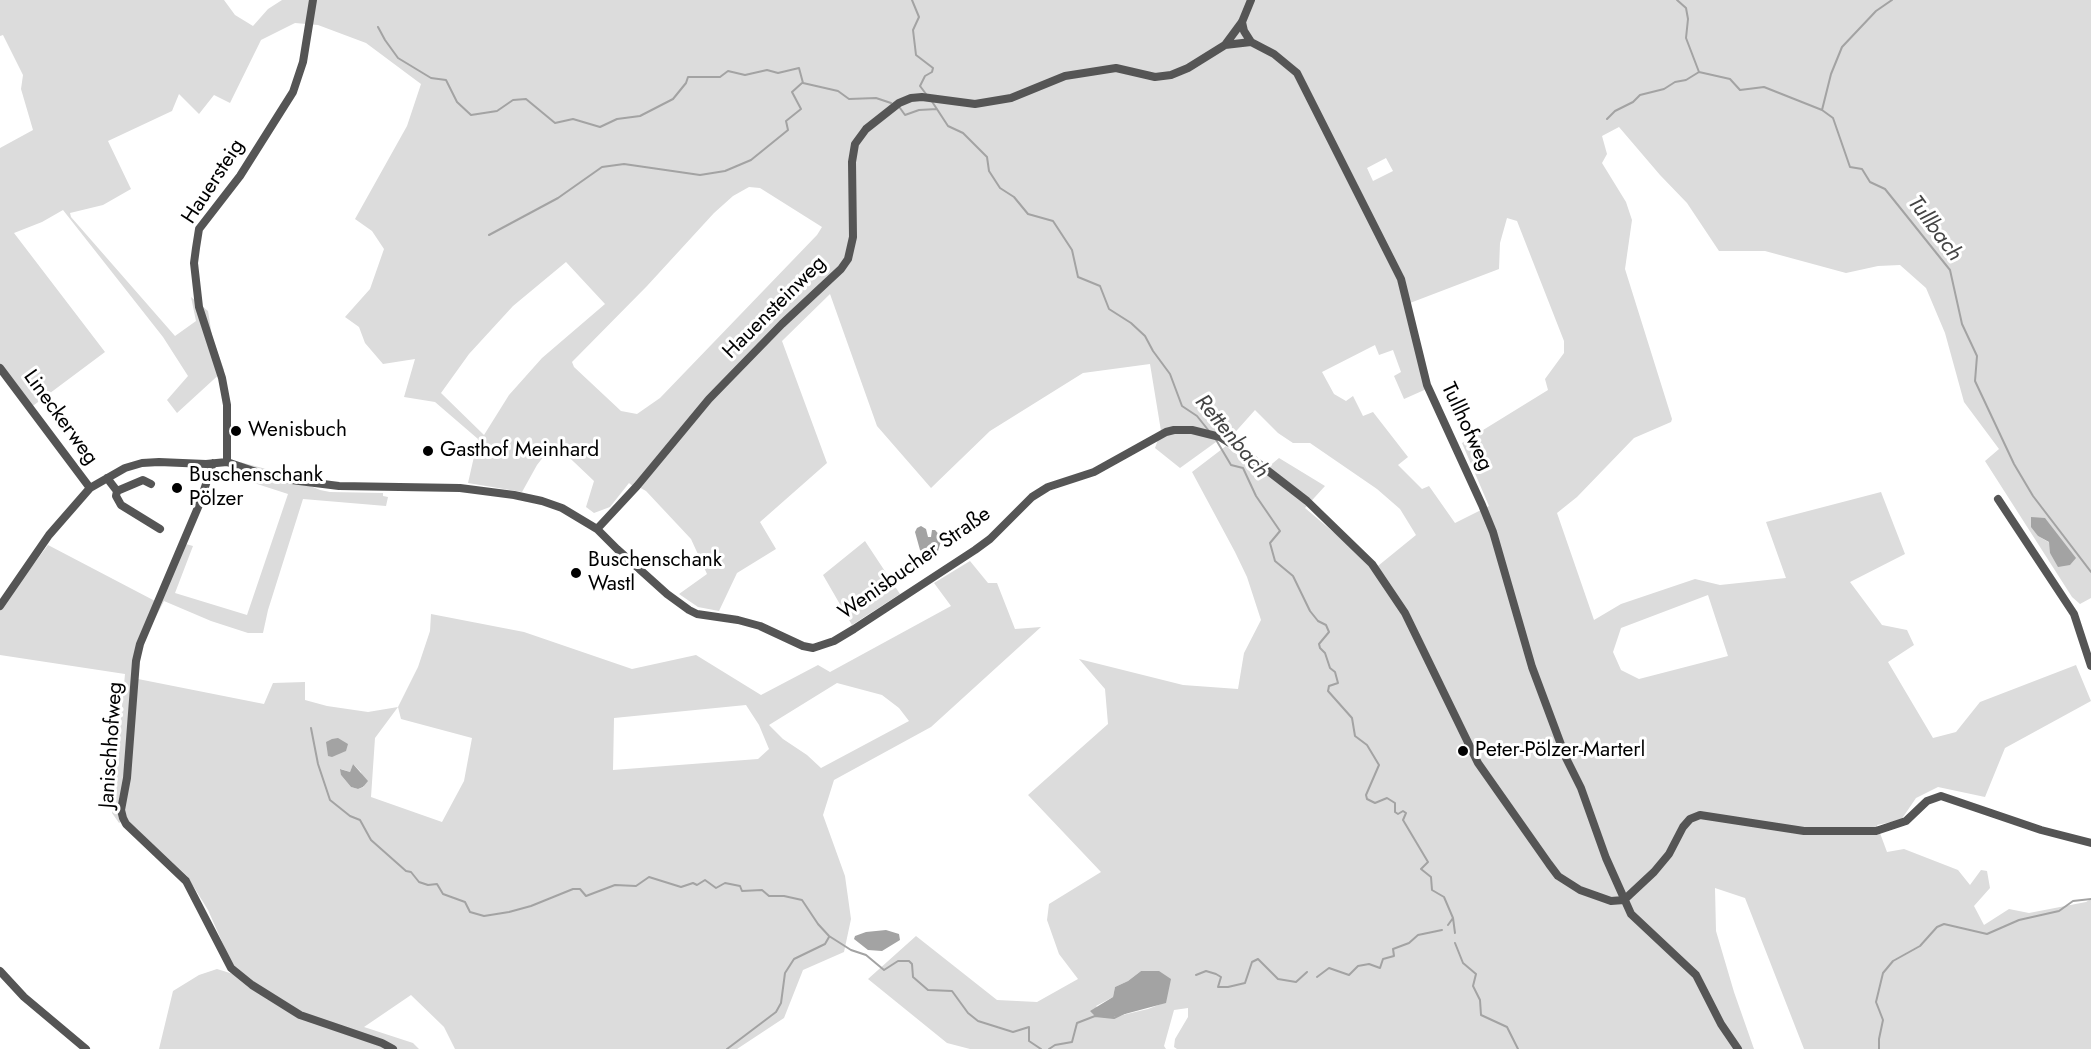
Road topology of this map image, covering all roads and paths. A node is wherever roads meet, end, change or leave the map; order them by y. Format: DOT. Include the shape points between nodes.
graph roads {
  1 [pos="313,0"];
  2 [pos="1251,0"];
  3 [pos="1242,22"];
  4 [pos="1251,42"];
  5 [pos="1225,45"];
  6 [pos="0,368"];
  7 [pos="227,462"];
  8 [pos="213,463"];
  9 [pos="107,478"];
  10 [pos="151,484"];
  11 [pos="90,488"];
  12 [pos="117,491"];
  13 [pos="1998,499"];
  14 [pos="160,529"];
  15 [pos="597,529"];
  16 [pos="0,606"];
  17 [pos="2091,666"];
  18 [pos="2091,843"];
  19 [pos="1624,900"];
  20 [pos="0,971"];
  21 [pos="86,1049"];
  22 [pos="393,1049"];
  23 [pos="1738,1049"];
  1 -- 7 [label="street, Hauersteig" via="303,62 293,92 240,176 200,229 195,248 199,307 227,405"];
  2 -- 3 [label="street"];
  3 -- 4 [label="street"];
  3 -- 5 [label="street, Hauensteinweg"];
  4 -- 5 [label="street, Hauensteinweg"];
  4 -- 19 [label="street, Tullhofweg" via="1274,54 1296,73 1401,279 1427,385 1489,523 1532,667"];
  5 -- 15 [label="street, Hauensteinweg" via="1171,75 1155,77 1116,68 1065,76 1011,98 975,104 922,97 899,103 866,129 855,144 853,237 848,259 709,399"];
  6 -- 11 [label="street, Lineckerweg"];
  7 -- 8 [label="street, Wenisbucher Straße"];
  7 -- 15 [label="street, Wenisbucher Straße" via="271,477 339,486 460,489 514,495 562,508"];
  8 -- 9 [label="street, Wenisbucher Straße" via="142,463"];
  8 -- 22 [label="street, Janischhofweg" via="140,644 123,818 186,882 231,968 300,1015"];
  9 -- 11 [label="street, Wenisbucher Straße"];
  9 -- 12 [label="street"];
  10 -- 12 [label="street" via="143,480"];
  11 -- 16 [label="street, Wenisbucher Straße" via="49,535"];
  12 -- 14 [label="street" via="121,504"];
  13 -- 17 [label="street" via="2074,614"];
  15 -- 19 [label="street, Wenisbucher Straße" via="689,610 760,626 813,648 854,630 975,550 1048,487 1094,472 1166,432 1182,429 1220,437 1307,501 1380,574 1405,613 1478,763 1558,876 1599,898"];
  18 -- 19 [label="street" via="1941,796 1927,801 1906,821 1876,831 1804,831 1700,815 1690,819 1669,854"];
  19 -- 23 [label="street, Tullhofweg" via="1631,914 1696,975"];
  20 -- 21 [label="street" via="24,997"];
}
